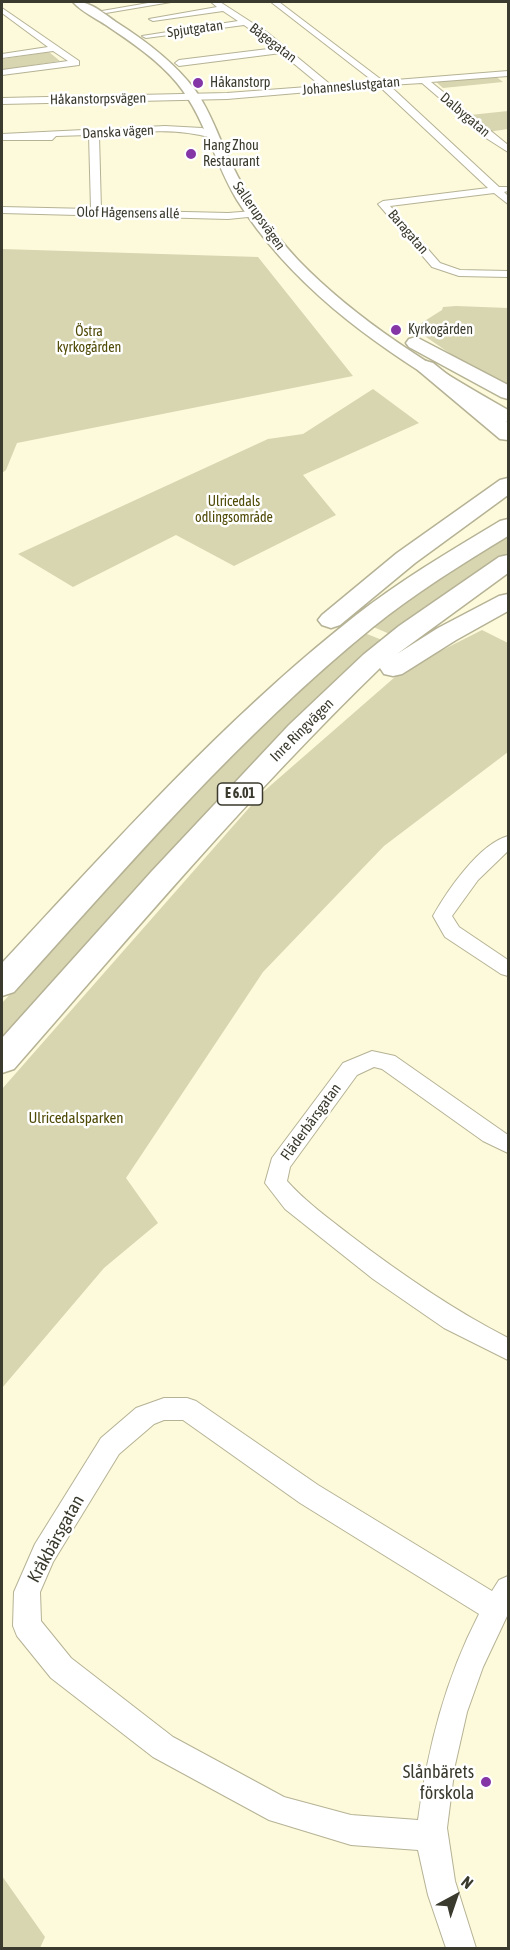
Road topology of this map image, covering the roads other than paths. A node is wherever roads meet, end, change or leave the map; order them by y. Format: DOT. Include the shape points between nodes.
graph roads {
  1 [pos="78,2"];
  2 [pos="93,2"];
  3 [pos="167,2"];
  4 [pos="214,2"];
  5 [pos="275,2"];
  6 [pos="225,8"];
  7 [pos="2,10"];
  8 [pos="106,11"];
  9 [pos="153,19"];
  10 [pos="245,22"];
  11 [pos="146,36"];
  12 [pos="55,48"];
  13 [pos="283,50"];
  14 [pos="2,56"];
  15 [pos="178,63"];
  16 [pos="2,73"];
  17 [pos="508,73"];
  18 [pos="496,74"];
  19 [pos="424,80"];
  20 [pos="381,83"];
  21 [pos="508,84"];
  22 [pos="329,88"];
  23 [pos="194,97"];
  24 [pos="210,97"];
  25 [pos="2,101"];
  26 [pos="219,114"];
  27 [pos="210,130"];
  28 [pos="94,133"];
  29 [pos="2,137"];
  30 [pos="228,146"];
  31 [pos="508,149"];
  32 [pos="503,190"];
  33 [pos="508,201"];
  34 [pos="2,210"];
  35 [pos="96,213"];
  36 [pos="254,214"];
  37 [pos="311,260"];
  38 [pos="508,274"];
  39 [pos="416,344"];
  40 [pos="426,366"];
  41 [pos="508,393"];
  42 [pos="508,399"];
  43 [pos="508,417"];
  44 [pos="508,434"];
  45 [pos="501,492"];
  46 [pos="508,526"];
  47 [pos="508,562"];
  48 [pos="508,601"];
  49 [pos="235,800"];
  50 [pos="508,842"];
  51 [pos="64,918"];
  52 [pos="508,969"];
  53 [pos="2,984"];
  54 [pos="2,1060"];
  55 [pos="508,1145"];
  56 [pos="508,1350"];
  57 [pos="502,1599"];
  58 [pos="432,1836"];
  59 [pos="461,1948"];
  1 -- 23 [label="main road, Sallerupsvägen" via="176,74"];
  2 -- 8 [label="main road"];
  3 -- 8 [label="street"];
  4 -- 6 [label="street, Bågegatan"];
  5 -- 20 [label="street"];
  6 -- 9 [label="street"];
  6 -- 10 [label="street, Bågegatan"];
  7 -- 12 [label="street" via="15,24"];
  8 -- 11 [label="main road"];
  10 -- 11 [label="street, Spjutgatan"];
  10 -- 13 [label="street, Bågegatan"];
  11 -- 15 [label="main road"];
  12 -- 14 [label="street"];
  12 -- 16 [label="street" via="76,63"];
  13 -- 15 [label="street"];
  13 -- 22 [label="street, Bågegatan"];
  15 -- 24 [label="main road"];
  17 -- 18 [label="street, Johanneslustgatan"];
  18 -- 19 [label="street, Johanneslustgatan"];
  18 -- 21 [label="street"];
  19 -- 20 [label="street, Johanneslustgatan"];
  19 -- 31 [label="street, Dalbygatan"];
  20 -- 22 [label="street, Johanneslustgatan"];
  20 -- 32 [label="street"];
  22 -- 24 [label="street, Johanneslustgatan"];
  23 -- 24 [label="street, Johanneslustgatan"];
  23 -- 25 [label="street, Håkanstorpsvägen" via="122,111"];
  23 -- 27 [label="main road, Sallerupsvägen"];
  24 -- 26 [label="main road"];
  27 -- 28 [label="street, Danska vägen"];
  27 -- 30 [label="main road" via="216,127"];
  27 -- 36 [label="main road, Sallerupsvägen" via="224,164"];
  28 -- 29 [label="street, Danska vägen"];
  28 -- 35 [label="street"];
  32 -- 33 [label="street"];
  32 -- 38 [label="street, Baragatan" via="383,204 436,265 459,273"];
  34 -- 35 [label="street, Olof Hågensens allé"];
  35 -- 36 [label="street, Olof Hågensens allé"];
  36 -- 40 [label="main road, Sallerupsvägen" via="320,290"];
  37 -- 39 [label="main road"];
  39 -- 41 [label="highway"];
  39 -- 42 [label="main road"];
  40 -- 43 [label="main road, Sallerupsvägen"];
  40 -- 44 [label="highway"];
  45 -- 51 [label="highway" via="374,583 286,663 146,813"];
  46 -- 51 [label="highway, E 6.01" via="411,586 345,634 188,783"];
  47 -- 49 [label="highway, Inre Ringvägen / E 6.01" via="372,661"];
  48 -- 49 [label="highway" via="387,672 325,720"];
  49 -- 54 [label="highway, Inre Ringvägen / E 6.01"];
  50 -- 52 [label="street" via="484,860 459,888 442,916 452,932"];
  51 -- 53 [label="highway, E 6.01"];
  55 -- 56 [label="street, Fläderbärsgatan" via="388,1062 372,1059 350,1069 280,1164 276,1183 292,1203 381,1272 452,1322"];
  57 -- 58 [label="street" via="468,1666 449,1719"];
  57 -- 58 [label="street, Kråkbärsgatan" via="309,1494 187,1409 164,1409 145,1416 110,1446 44,1554 27,1592 27,1626 60,1668 163,1748 279,1810 351,1830"];
  58 -- 59 [label="street" via="443,1899"];
}
